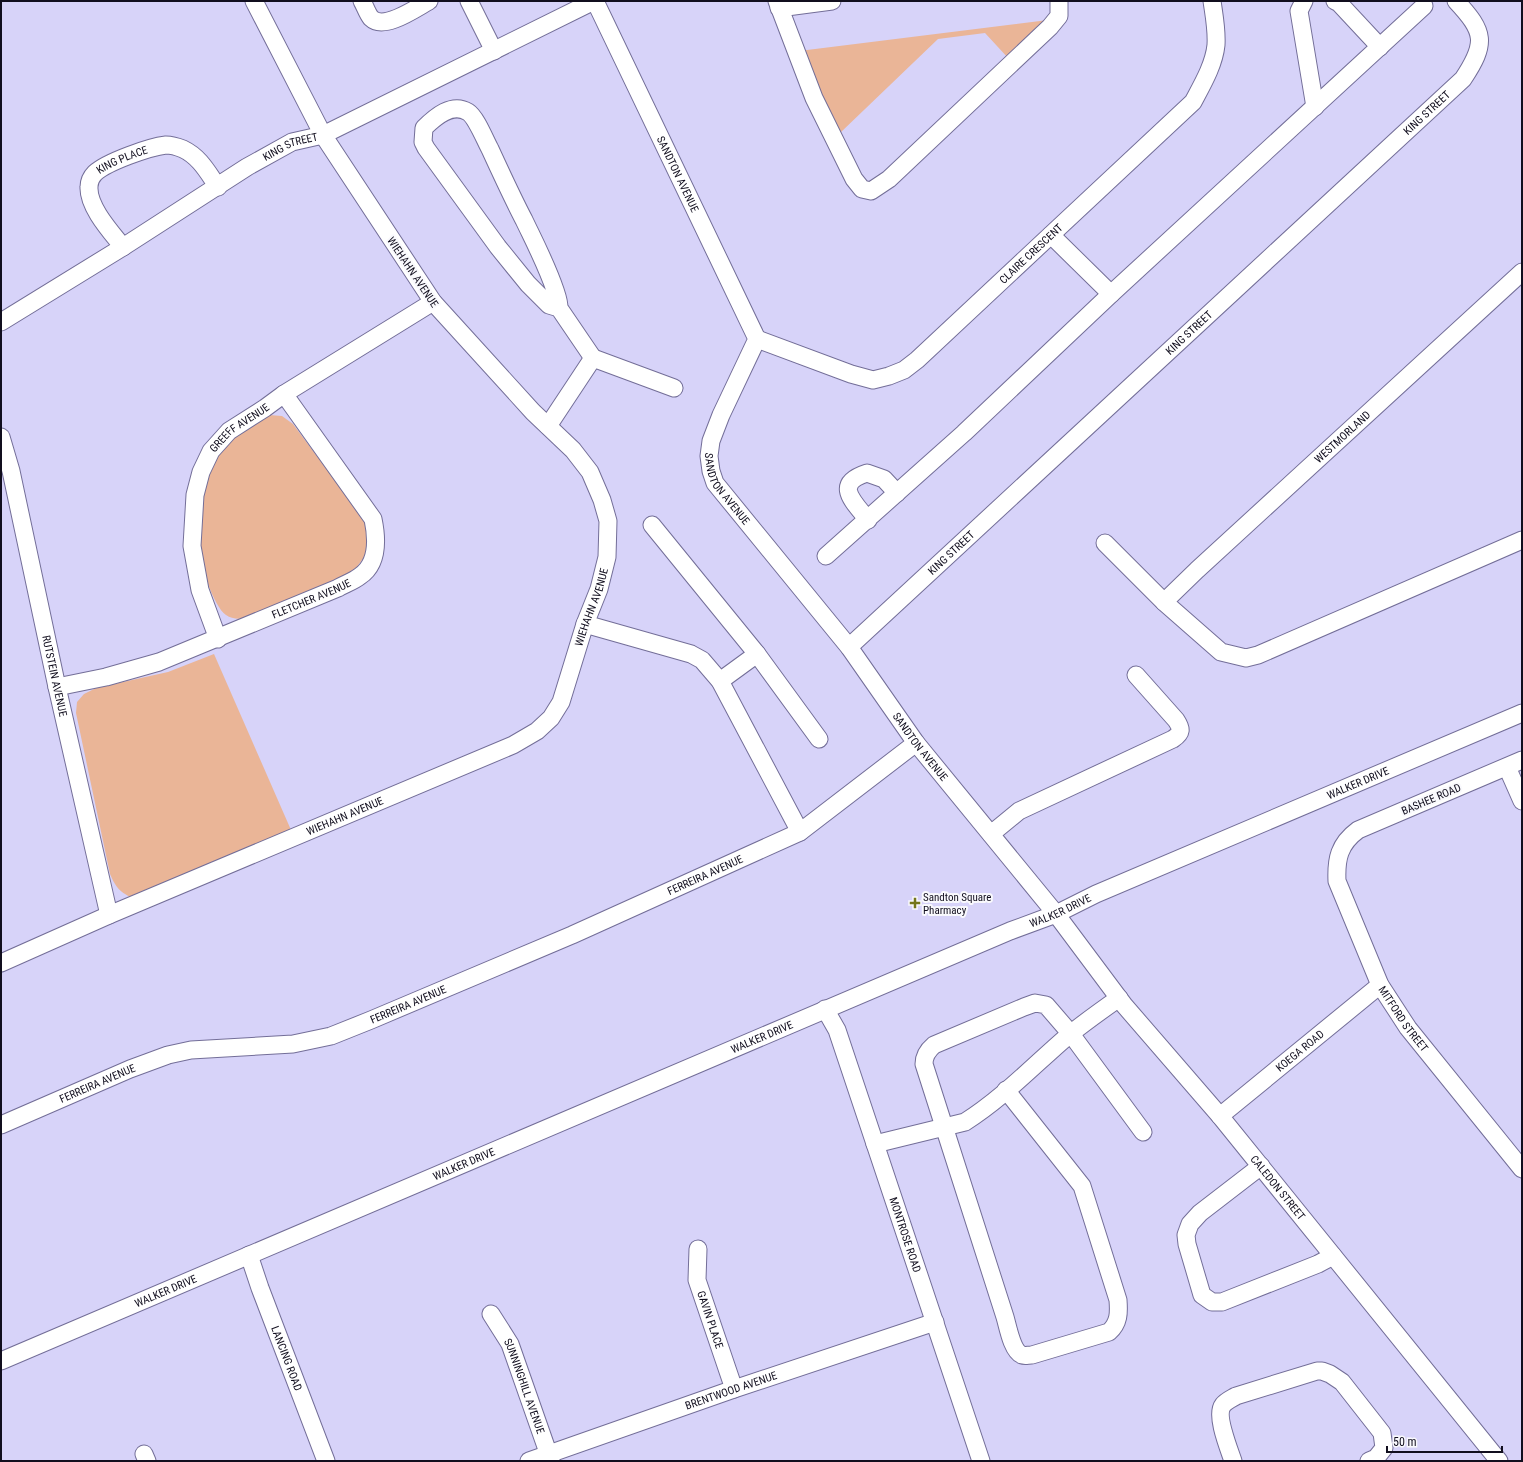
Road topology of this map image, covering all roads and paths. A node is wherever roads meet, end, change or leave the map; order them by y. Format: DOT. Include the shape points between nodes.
graph roads {
  1 [pos="254,1"];
  2 [pos="362,1"];
  3 [pos="429,1"];
  4 [pos="469,1"];
  5 [pos="595,1"];
  6 [pos="832,1"];
  7 [pos="1059,1"];
  8 [pos="1212,1"];
  9 [pos="1304,1"];
  10 [pos="1335,1"];
  11 [pos="1456,1"];
  12 [pos="778,4"];
  13 [pos="1424,6"];
  14 [pos="1380,47"];
  15 [pos="494,51"];
  16 [pos="1315,107"];
  17 [pos="324,135"];
  18 [pos="218,187"];
  19 [pos="1051,235"];
  20 [pos="123,247"];
  21 [pos="1522,272"];
  22 [pos="1111,294"];
  23 [pos="433,302"];
  24 [pos="559,308"];
  25 [pos="1,322"];
  26 [pos="757,339"];
  27 [pos="593,358"];
  28 [pos="674,388"];
  29 [pos="284,394"];
  30 [pos="548,426"];
  31 [pos="1,438"];
  32 [pos="6,472"];
  33 [pos="897,493"];
  34 [pos="868,520"];
  35 [pos="652,525"];
  36 [pos="1522,540"];
  37 [pos="1105,543"];
  38 [pos="826,556"];
  39 [pos="1164,602"];
  40 [pos="585,624"];
  41 [pos="218,639"];
  42 [pos="849,647"];
  43 [pos="757,654"];
  44 [pos="1136,675"];
  45 [pos="720,681"];
  46 [pos="57,687"];
  47 [pos="1522,713"];
  48 [pos="819,739"];
  49 [pos="916,743"];
  50 [pos="1515,764"];
  51 [pos="1522,800"];
  52 [pos="800,832"];
  53 [pos="992,834"];
  54 [pos="1344,844"];
  55 [pos="1056,914"];
  56 [pos="109,915"];
  57 [pos="1,963"];
  58 [pos="1380,985"];
  59 [pos="1119,998"];
  60 [pos="825,1009"];
  61 [pos="1071,1034"];
  62 [pos="1006,1090"];
  63 [pos="1220,1116"];
  64 [pos="1,1125"];
  65 [pos="944,1127"];
  66 [pos="1143,1132"];
  67 [pos="875,1144"];
  68 [pos="1261,1166"];
  69 [pos="1522,1169"];
  70 [pos="698,1249"];
  71 [pos="249,1255"];
  72 [pos="1333,1256"];
  73 [pos="491,1314"];
  74 [pos="935,1322"];
  75 [pos="1,1362"];
  76 [pos="734,1389"];
  77 [pos="550,1458"];
  78 [pos="326,1461"];
  79 [pos="528,1461"];
  80 [pos="982,1461"];
  81 [pos="1233,1461"];
  82 [pos="1369,1461"];
  83 [pos="1499,1461"];
  1 -- 17 [label="street, WIEHAHN AVENUE"];
  2 -- 3 [label="street" via="372,19 385,23"];
  4 -- 15 [label="street"];
  5 -- 15 [label="street, KING STREET"];
  5 -- 26 [label="street, SANDTON AVENUE"];
  6 -- 12 [label="street"];
  7 -- 12 [label="street" via="1060,16 1050,27 889,179 871,191 862,189 854,179 814,98"];
  8 -- 19 [label="street, CLAIRE CRESCENT" via="1216,47 1193,102"];
  9 -- 16 [label="street" via="1299,11"];
  10 -- 14 [label="street"];
  11 -- 42 [label="street, KING STREET" via="1475,24 1480,44 1478,55 1463,79"];
  13 -- 14 [label="street"];
  14 -- 16 [label="street"];
  15 -- 17 [label="street, KING STREET"];
  16 -- 22 [label="street"];
  17 -- 18 [label="street, KING STREET" via="292,142 247,167"];
  17 -- 23 [label="street, WIEHAHN AVENUE"];
  18 -- 20 [label="street, KING STREET"];
  18 -- 20 [label="street, KING PLACE" via="191,153 167,145 115,161 104,167 90,180 90,196 99,216"];
  19 -- 22 [label="street"];
  19 -- 26 [label="street, CLAIRE CRESCENT" via="918,360 890,376 873,380 851,374"];
  20 -- 25 [label="street, KING STREET"];
  21 -- 39 [label="street, WESTMORLAND"];
  22 -- 33 [label="street"];
  23 -- 29 [label="street, GREEFF AVENUE"];
  23 -- 30 [label="street, WIEHAHN AVENUE"];
  24 -- 24 [label="street" via="556,290 471,114 456,109 448,110 434,118 424,128 423,142 426,148 528,284 549,305"];
  24 -- 27 [label="street"];
  26 -- 42 [label="street, SANDTON AVENUE" via="720,416 711,441 711,471 715,483 725,496"];
  27 -- 28 [label="street"];
  27 -- 30 [label="street"];
  29 -- 41 [label="street, GREEFF AVENUE" via="229,431 211,451 201,472 195,495 192,546 200,590"];
  29 -- 41 [label="street, FLETCHER AVENUE" via="373,518 376,538 374,557 369,568 360,576 338,588"];
  30 -- 40 [label="street, WIEHAHN AVENUE" via="573,450 590,472 608,521 607,557 599,589"];
  31 -- 32 [label="street, RUTSTEIN AVENUE"];
  32 -- 46 [label="street, RUTSTEIN AVENUE"];
  33 -- 34 [label="street"];
  33 -- 34 [label="street" via="884,479 867,473 849,482 849,497"];
  34 -- 38 [label="street"];
  35 -- 43 [label="street"];
  36 -- 39 [label="street" via="1246,658 1221,652"];
  37 -- 39 [label="street"];
  40 -- 45 [label="street" via="691,654 702,660"];
  40 -- 56 [label="street, WIEHAHN AVENUE" via="561,702 551,718 537,731 513,745"];
  41 -- 46 [label="street, FLETCHER AVENUE" via="159,662"];
  42 -- 49 [label="street, SANDTON AVENUE"];
  43 -- 45 [label="street"];
  43 -- 48 [label="street"];
  44 -- 53 [label="street" via="1176,720 1181,727 1179,735 1019,811"];
  45 -- 52 [label="street"];
  46 -- 56 [label="street, RUTSTEIN AVENUE"];
  47 -- 55 [label="street, WALKER DRIVE" via="1096,894"];
  49 -- 52 [label="street, FERREIRA AVENUE"];
  49 -- 53 [label="street, SANDTON AVENUE"];
  50 -- 51 [label="street"];
  50 -- 54 [label="street, BASHEE ROAD" via="1358,830 1349,836"];
  52 -- 64 [label="street, FERREIRA AVENUE" via="564,938 331,1036 293,1044 191,1050 168,1055"];
  53 -- 55 [label="street, SANDTON AVENUE"];
  54 -- 58 [label="street, MITFORD STREET" via="1336,863 1337,881"];
  55 -- 59 [label="street, CALEDON STREET"];
  55 -- 60 [label="street, WALKER DRIVE"];
  56 -- 57 [label="street, WIEHAHN AVENUE"];
  58 -- 63 [label="street, KOEGA ROAD"];
  58 -- 69 [label="street, MITFORD STREET" via="1408,1028"];
  59 -- 61 [label="street"];
  59 -- 63 [label="street, CALEDON STREET"];
  60 -- 67 [label="street, MONTROSE ROAD" via="837,1030"];
  60 -- 71 [label="street, WALKER DRIVE"];
  61 -- 62 [label="street"];
  61 -- 65 [label="street" via="1046,1005 1035,1003 930,1048 924,1057 924,1064"];
  61 -- 66 [label="street"];
  62 -- 65 [label="street" via="965,1122"];
  62 -- 65 [label="street" via="1082,1186 1118,1300 1119,1318 1109,1332 1032,1355 1025,1356 1017,1351"];
  63 -- 68 [label="street, CALEDON STREET"];
  65 -- 67 [label="street"];
  67 -- 74 [label="street, MONTROSE ROAD"];
  68 -- 72 [label="street, CALEDON STREET"];
  68 -- 72 [label="street" via="1200,1213 1190,1224 1186,1235 1187,1244 1202,1295 1212,1302 1222,1302"];
  70 -- 76 [label="street, GAVIN PLACE" via="697,1280"];
  71 -- 75 [label="street, WALKER DRIVE"];
  71 -- 78 [label="street, LANCING ROAD"];
  72 -- 83 [label="street, CALEDON STREET"];
  73 -- 77 [label="street, SUNNINGHILL AVENUE" via="510,1344"];
  74 -- 76 [label="street, BRENTWOOD AVENUE"];
  74 -- 80 [label="street, MONTROSE ROAD"];
  76 -- 77 [label="street, BRENTWOOD AVENUE"];
  77 -- 79 [label="street, BRENTWOOD AVENUE"];
  81 -- 82 [label="street" via="1222,1424 1222,1406 1236,1396 1322,1371 1342,1382 1382,1433 1384,1448 1376,1458"];
}
